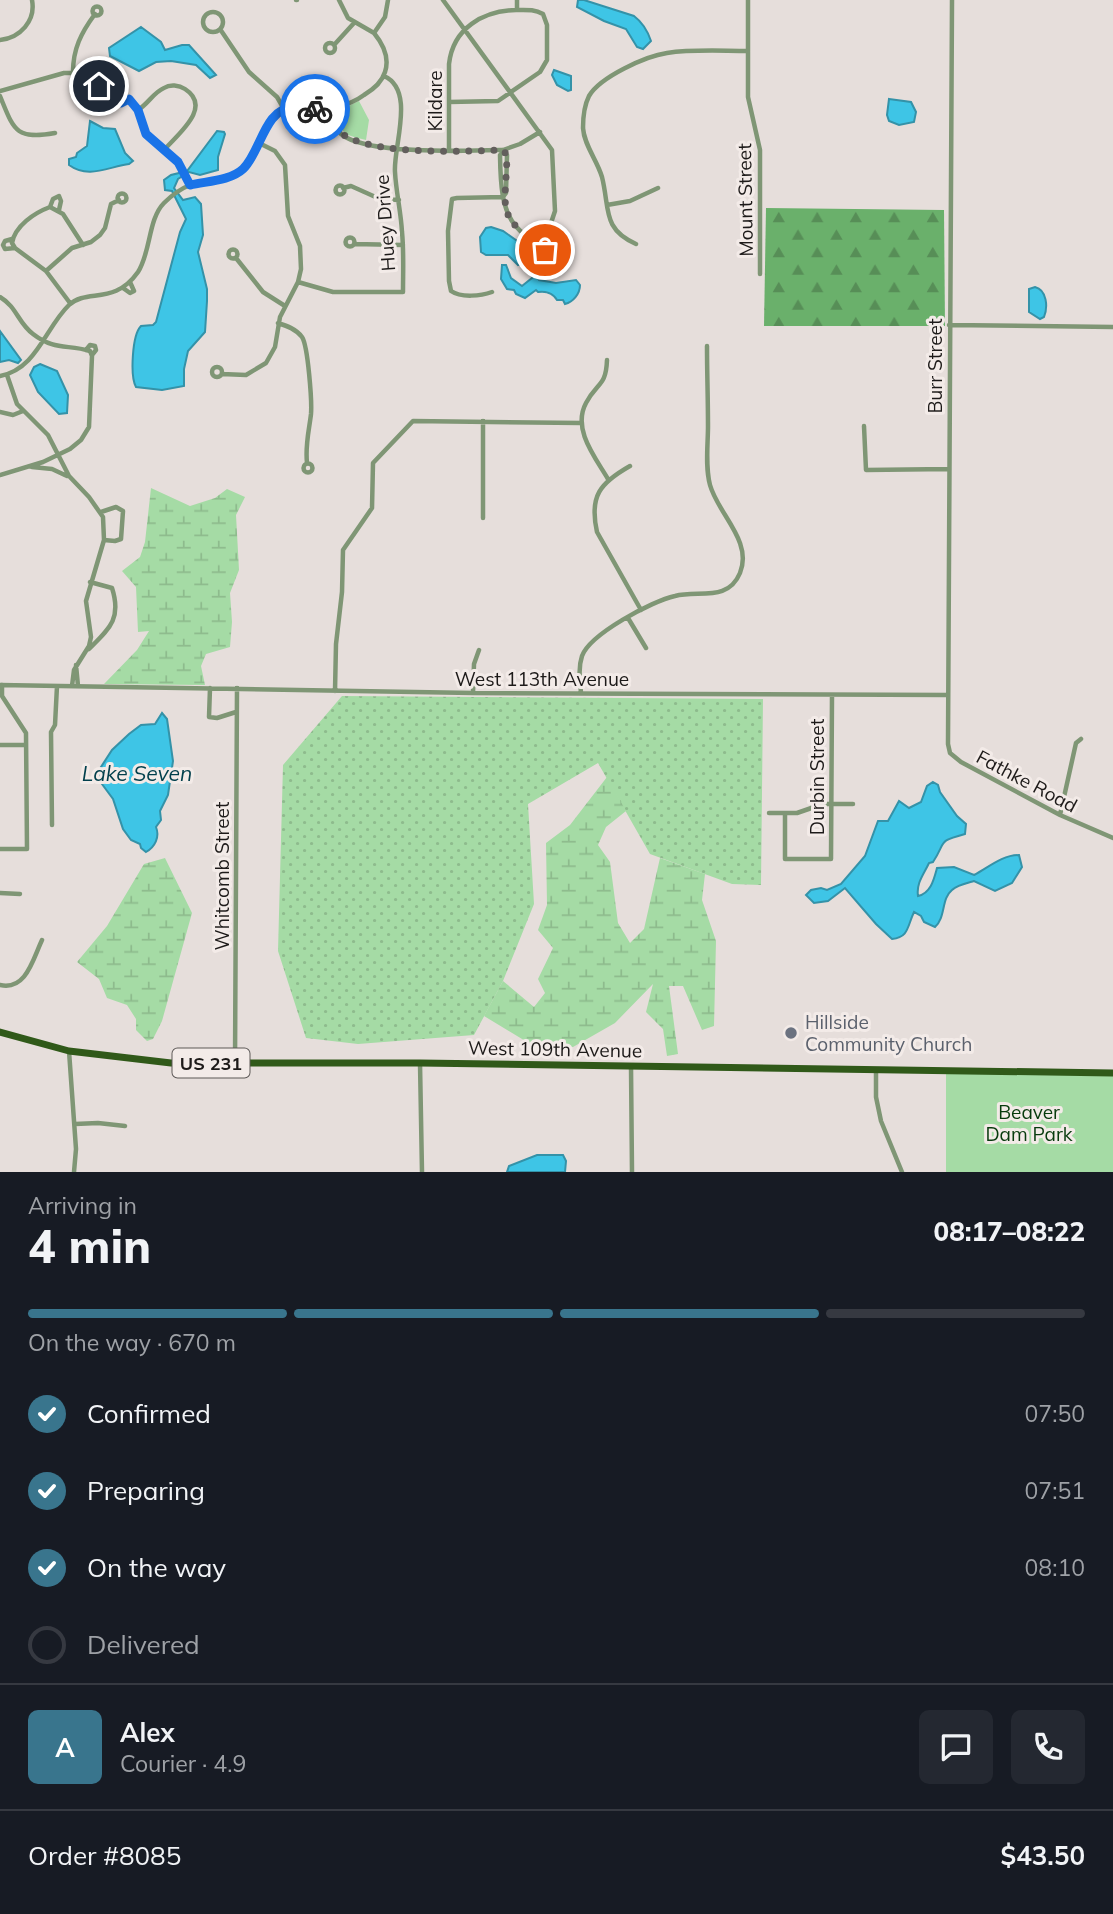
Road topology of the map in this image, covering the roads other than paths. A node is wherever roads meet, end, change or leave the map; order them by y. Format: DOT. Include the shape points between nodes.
graph roads {
  1 [pos="32,0"];
  2 [pos="339,0"];
  3 [pos="388,0"];
  4 [pos="443,0"];
  5 [pos="517,0"];
  6 [pos="748,0"];
  7 [pos="952,0"];
  8 [pos="517,10"];
  9 [pos="95,14"];
  10 [pos="354,23"];
  11 [pos="466,28"];
  12 [pos="220,29"];
  13 [pos="374,33"];
  14 [pos="0,40"];
  15 [pos="334,45"];
  16 [pos="748,51"];
  17 [pos="73,72"];
  18 [pos="384,76"];
  19 [pos="512,92"];
  20 [pos="0,93"];
  21 [pos="449,102"];
  22 [pos="334,108"];
  23 [pos="284,109"];
  24 [pos="138,110"];
  25 [pos="55,132"];
  26 [pos="540,132"];
  27 [pos="259,143"];
  28 [pos="166,149"];
  29 [pos="397,150"];
  30 [pos="449,150"];
  31 [pos="503,151"];
  32 [pos="190,185"];
  33 [pos="343,188"];
  34 [pos="658,188"];
  35 [pos="503,197"];
  36 [pos="119,200"];
  37 [pos="399,200"];
  38 [pos="607,205"];
  39 [pos="51,208"];
  40 [pos="59,210"];
  41 [pos="354,244"];
  42 [pos="537,244"];
  43 [pos="636,244"];
  44 [pos="83,245"];
  45 [pos="403,245"];
  46 [pos="236,258"];
  47 [pos="567,262"];
  48 [pos="46,271"];
  49 [pos="760,274"];
  50 [pos="298,282"];
  51 [pos="492,292"];
  52 [pos="0,297"];
  53 [pos="70,303"];
  54 [pos="285,306"];
  55 [pos="278,323"];
  56 [pos="949,325"];
  57 [pos="1113,327"];
  58 [pos="44,341"];
  59 [pos="707,346"];
  60 [pos="607,360"];
  61 [pos="7,374"];
  62 [pos="222,374"];
  63 [pos="0,376"];
  64 [pos="23,411"];
  65 [pos="0,412"];
  66 [pos="483,421"];
  67 [pos="582,423"];
  68 [pos="863,426"];
  69 [pos="58,454"];
  70 [pos="307,463"];
  71 [pos="31,467"];
  72 [pos="630,467"];
  73 [pos="950,470"];
  74 [pos="0,475"];
  75 [pos="69,476"];
  76 [pos="608,479"];
  77 [pos="101,512"];
  78 [pos="483,518"];
  79 [pos="104,540"];
  80 [pos="90,582"];
  81 [pos="641,610"];
  82 [pos="628,618"];
  83 [pos="91,637"];
  84 [pos="102,637"];
  85 [pos="646,648"];
  86 [pos="479,650"];
  87 [pos="84,653"];
  88 [pos="1,685"];
  89 [pos="57,686"];
  90 [pos="75,686"];
  91 [pos="210,688"];
  92 [pos="237,688"];
  93 [pos="335,691"];
  94 [pos="473,693"];
  95 [pos="581,694"];
  96 [pos="832,695"];
  97 [pos="948,695"];
  98 [pos="236,712"];
  99 [pos="948,732"];
  100 [pos="1081,739"];
  101 [pos="0,745"];
  102 [pos="26,745"];
  103 [pos="831,804"];
  104 [pos="853,804"];
  105 [pos="769,813"];
  106 [pos="785,814"];
  107 [pos="1060,815"];
  108 [pos="52,825"];
  109 [pos="1113,838"];
  110 [pos="0,849"];
  111 [pos="0,893"];
  112 [pos="20,894"];
  113 [pos="42,940"];
  114 [pos="0,985"];
  115 [pos="0,1032"];
  116 [pos="69,1051"];
  117 [pos="235,1063"];
  118 [pos="421,1063"];
  119 [pos="631,1066"];
  120 [pos="876,1070"];
  121 [pos="1113,1073"];
  122 [pos="75,1124"];
  123 [pos="125,1126"];
  124 [pos="74,1172"];
  125 [pos="422,1172"];
  126 [pos="632,1172"];
  127 [pos="902,1172"];
  1 -- 14 [label="street" via="32,14 22,32"];
  2 -- 10 [label="street"];
  3 -- 13 [label="street" via="385,17"];
  4 -- 11 [label="street"];
  5 -- 8 [label="street"];
  6 -- 16 [label="street, Mount Street"];
  7 -- 56 [label="street, Burr Street"];
  8 -- 11 [label="street" via="486,15"];
  8 -- 19 [label="street" via="535,10 545,18 547,60 540,72"];
  9 -- 17 [label="street" via="76,47"];
  10 -- 13 [label="street"];
  10 -- 15 [label="street"];
  11 -- 19 [label="street"];
  11 -- 21 [label="street, Kildare" via="450,58"];
  12 -- 12 [label="street" via="223,20 219,15 213,12 205,17 205,29"];
  12 -- 23 [label="street" via="256,80"];
  13 -- 18 [label="street" via="387,56"];
  16 -- 38 [label="street" via="650,57 599,85 585,108 585,139 599,168"];
  16 -- 49 [label="street, Mount Street" via="749,106 760,150"];
  17 -- 20 [label="street"];
  17 -- 24 [label="street" via="100,79"];
  18 -- 22 [label="street" via="368,93"];
  18 -- 29 [label="street, Huey Drive" via="396,87 400,101"];
  19 -- 21 [label="street" via="493,102"];
  19 -- 26 [label="street"];
  20 -- 25 [label="street" via="12,125 20,133 39,136"];
  21 -- 30 [label="street, Kildare"];
  22 -- 23 [label="street"];
  22 -- 29 [label="street" via="342,135"];
  23 -- 27 [label="street" via="275,115"];
  24 -- 28 [label="street" via="146,134"];
  24 -- 28 [label="street" via="167,86 181,87 191,95 194,115"];
  26 -- 31 [label="street"];
  26 -- 42 [label="street" via="552,150 556,198 551,223"];
  27 -- 32 [label="street" via="236,174"];
  27 -- 50 [label="street" via="275,151 285,165 288,216 301,252"];
  28 -- 32 [label="street"];
  29 -- 30 [label="street"];
  29 -- 37 [label="street, Huey Drive"];
  30 -- 31 [label="street"];
  31 -- 35 [label="street" via="507,155"];
  32 -- 53 [label="street" via="161,206 145,260 130,282 101,297"];
  33 -- 37 [label="street"];
  34 -- 38 [label="street" via="631,201"];
  35 -- 42 [label="street" via="513,225"];
  35 -- 51 [label="street" via="457,198 449,212 451,291 461,295"];
  36 -- 44 [label="street" via="111,204 100,235"];
  37 -- 45 [label="street, Huey Drive"];
  38 -- 43 [label="street" via="616,233"];
  39 -- 40 [label="street"];
  39 -- 40 [label="street" via="53,199 59,197"];
  39 -- 48 [label="street" via="19,227 13,243"];
  40 -- 44 [label="street"];
  41 -- 45 [label="street"];
  42 -- 47 [label="street"];
  44 -- 48 [label="street" via="72,248"];
  45 -- 50 [label="street, Huey Drive" via="402,292 333,292"];
  46 -- 54 [label="street" via="263,292"];
  48 -- 53 [label="street"];
  50 -- 54 [label="street"];
  52 -- 58 [label="street" via="13,306 32,334"];
  53 -- 58 [label="street"];
  54 -- 55 [label="street"];
  55 -- 62 [label="street" via="275,347 266,363 246,375"];
  55 -- 70 [label="street" via="303,338 309,355"];
  56 -- 57 [label="street"];
  56 -- 73 [label="street, Burr Street"];
  58 -- 61 [label="street" via="30,360"];
  58 -- 69 [label="street" via="89,352 89,427 81,440"];
  59 -- 81 [label="street" via="708,474 714,496 743,550 740,574 727,589 709,595 679,595"];
  60 -- 67 [label="street" via="607,376 585,404"];
  61 -- 63 [label="street"];
  61 -- 64 [label="street"];
  64 -- 65 [label="street" via="13,415"];
  64 -- 69 [label="street" via="48,435"];
  66 -- 67 [label="street"];
  66 -- 78 [label="street"];
  66 -- 93 [label="street" via="414,421 373,463 372,508 343,550"];
  67 -- 76 [label="street" via="584,437"];
  68 -- 73 [label="street" via="866,470"];
  69 -- 71 [label="street"];
  69 -- 75 [label="street"];
  71 -- 74 [label="street"];
  71 -- 75 [label="street"];
  72 -- 76 [label="street"];
  73 -- 97 [label="street, Burr Street"];
  75 -- 77 [label="street"];
  76 -- 81 [label="street" via="594,506 597,532"];
  77 -- 79 [label="street"];
  77 -- 79 [label="street" via="116,507 123,511 121,539"];
  79 -- 80 [label="street"];
  80 -- 83 [label="street" via="86,609"];
  80 -- 84 [label="street" via="112,588 113,623"];
  81 -- 82 [label="street"];
  82 -- 85 [label="street"];
  82 -- 95 [label="street" via="603,633 583,655"];
  83 -- 84 [label="street"];
  83 -- 87 [label="street"];
  84 -- 87 [label="street"];
  86 -- 94 [label="street" via="474,660"];
  87 -- 90 [label="street" via="76,664"];
  88 -- 89 [label="street, West 113th Avenue"];
  88 -- 102 [label="street" via="2,696 26,733"];
  89 -- 90 [label="street, West 113th Avenue"];
  89 -- 108 [label="street" via="51,732"];
  90 -- 91 [label="street, West 113th Avenue"];
  91 -- 92 [label="street, West 113th Avenue"];
  91 -- 98 [label="street" via="210,718"];
  92 -- 93 [label="street, West 113th Avenue"];
  92 -- 98 [label="street, Whitcomb Street"];
  93 -- 94 [label="street, West 113th Avenue"];
  94 -- 95 [label="street, West 113th Avenue"];
  95 -- 96 [label="street, West 113th Avenue"];
  96 -- 97 [label="street, West 113th Avenue"];
  96 -- 103 [label="street, Durbin Street"];
  97 -- 99 [label="street, Burr Street"];
  98 -- 117 [label="street, Whitcomb Street"];
  99 -- 107 [label="street, Fathke Road" via="950,753 956,758"];
  100 -- 107 [label="street" via="1076,743"];
  101 -- 102 [label="street"];
  102 -- 110 [label="street" via="27,849"];
  103 -- 104 [label="street"];
  103 -- 106 [label="street"];
  103 -- 106 [label="street, Durbin Street" via="831,859 785,859"];
  105 -- 106 [label="street"];
  107 -- 109 [label="street, Fathke Road"];
  111 -- 112 [label="street"];
  113 -- 114 [label="street" via="20,982 11,987"];
  115 -- 116 [label="main road, West 109th Avenue / US 231"];
  116 -- 117 [label="main road, West 109th Avenue / US 231" via="145,1061"];
  116 -- 122 [label="street"];
  117 -- 118 [label="main road, West 109th Avenue / US 231"];
  118 -- 119 [label="main road, West 109th Avenue / US 231"];
  118 -- 125 [label="street"];
  119 -- 120 [label="main road, West 109th Avenue / US 231"];
  119 -- 126 [label="street"];
  120 -- 121 [label="main road, West 109th Avenue / US 231"];
  120 -- 127 [label="street" via="881,1121"];
  122 -- 123 [label="street"];
  122 -- 124 [label="street"];
}
